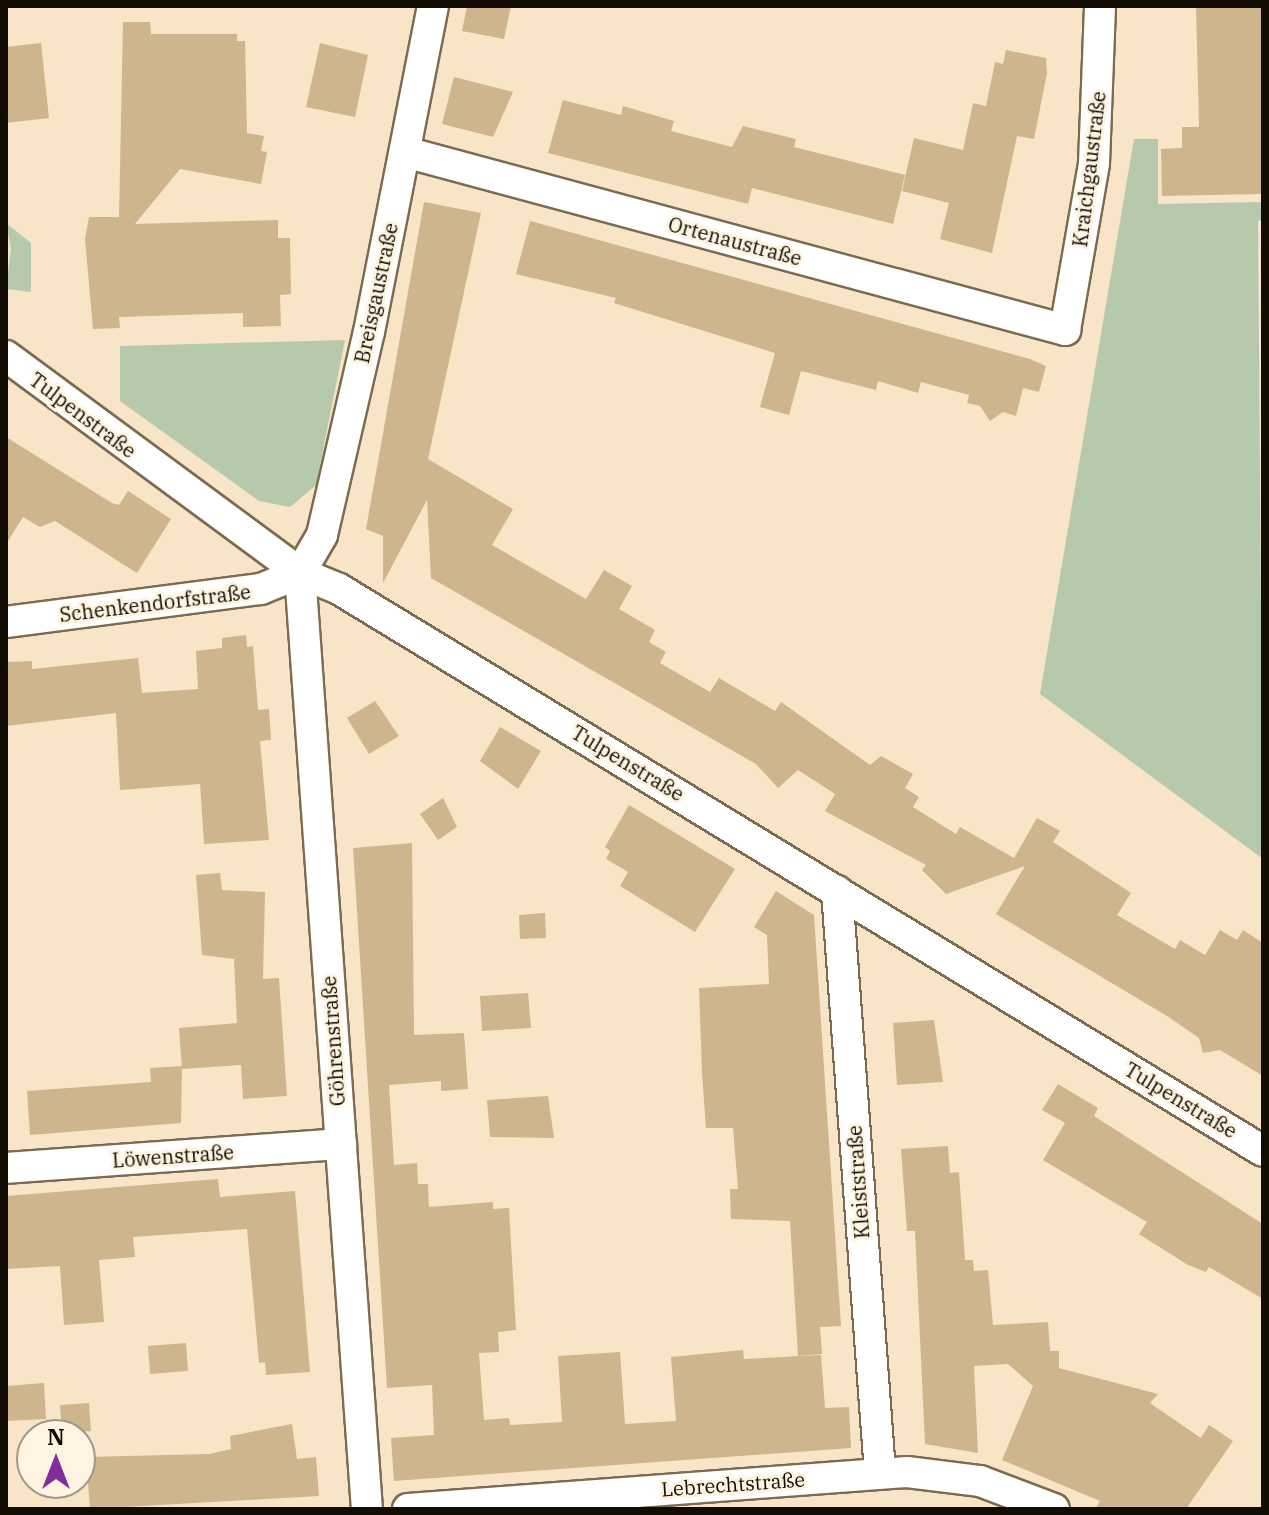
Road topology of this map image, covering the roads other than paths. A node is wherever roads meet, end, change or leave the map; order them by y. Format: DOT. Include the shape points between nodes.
graph roads {
  1 [pos="433,6"];
  2 [pos="1100,6"];
  3 [pos="405,152"];
  4 [pos="1065,330"];
  5 [pos="6,356"];
  6 [pos="300,573"];
  7 [pos="6,622"];
  8 [pos="837,891"];
  9 [pos="341,1144"];
  10 [pos="1263,1151"];
  11 [pos="6,1168"];
  12 [pos="880,1472"];
  13 [pos="367,1509"];
  14 [pos="408,1509"];
  15 [pos="1054,1509"];
  1 -- 3 [label="street, Breisgaustraße"];
  2 -- 4 [label="street, Kraichgaustraße" via="1094,163"];
  3 -- 4 [label="street, Ortenaustraße"];
  3 -- 6 [label="street, Breisgaustraße" via="322,535"];
  5 -- 6 [label="street, Tulpenstraße"];
  6 -- 7 [label="street, Schenkendorfstraße" via="261,589"];
  6 -- 8 [label="street, Tulpenstraße" via="339,589"];
  6 -- 9 [label="street, Göhrenstraße"];
  8 -- 10 [label="street, Tulpenstraße"];
  8 -- 12 [label="street, Kleiststraße"];
  9 -- 11 [label="street, Löwenstraße"];
  9 -- 13 [label="street, Göhrenstraße"];
  12 -- 14 [label="street, Lebrechtstraße"];
  12 -- 15 [label="street, Lebrechtstraße" via="980,1481"];
}
